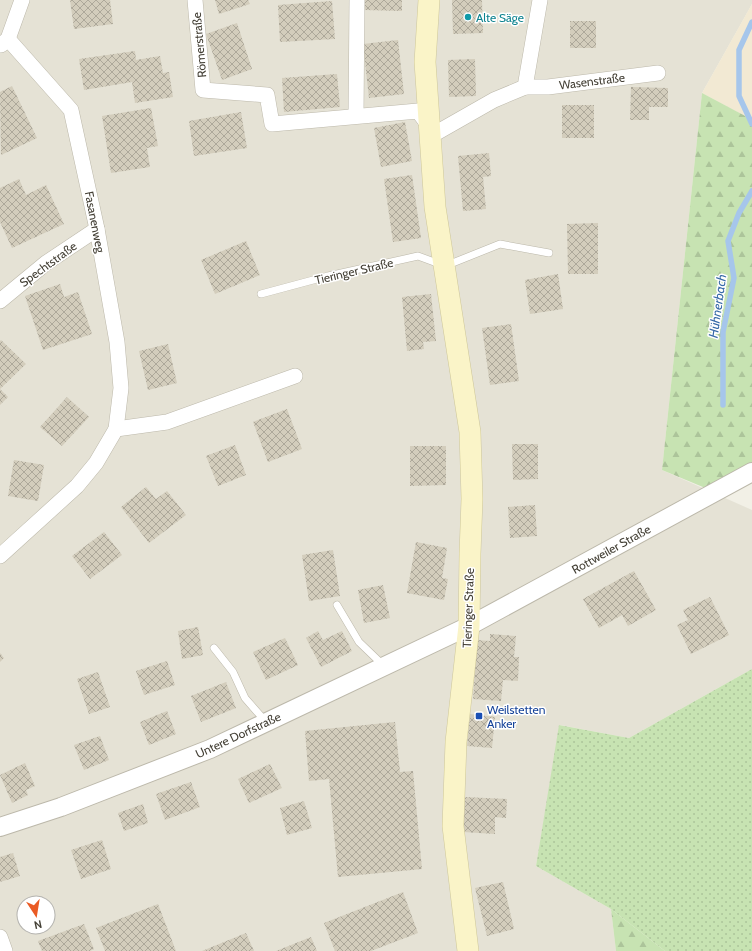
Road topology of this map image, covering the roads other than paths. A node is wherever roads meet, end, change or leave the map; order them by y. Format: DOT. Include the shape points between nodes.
graph roads {
  1 [pos="22,0"];
  2 [pos="195,0"];
  3 [pos="357,0"];
  4 [pos="429,0"];
  5 [pos="540,0"];
  6 [pos="4,43"];
  7 [pos="658,73"];
  8 [pos="525,87"];
  9 [pos="356,116"];
  10 [pos="429,132"];
  11 [pos="97,229"];
  12 [pos="549,253"];
  13 [pos="445,266"];
  14 [pos="261,294"];
  15 [pos="0,300"];
  16 [pos="295,376"];
  17 [pos="116,429"];
  18 [pos="752,472"];
  19 [pos="0,556"];
  20 [pos="337,605"];
  21 [pos="469,626"];
  22 [pos="214,648"];
  23 [pos="384,666"];
  24 [pos="266,723"];
  25 [pos="0,827"];
  26 [pos="0,937"];
  27 [pos="5,951"];
  28 [pos="468,951"];
  1 -- 6 [label="street"];
  2 -- 9 [label="street, Römerstraße" via="203,90 267,95 272,124"];
  3 -- 9 [label="street"];
  4 -- 10 [label="main road, Tieringer Straße" via="425,62"];
  5 -- 8 [label="street"];
  6 -- 11 [label="street, Fasanenweg" via="71,110"];
  7 -- 8 [label="street, Wasenstraße" via="548,87"];
  8 -- 10 [label="street, Wasenstraße"];
  9 -- 10 [label="street" via="418,111"];
  10 -- 13 [label="main road, Tieringer Straße" via="435,207"];
  11 -- 15 [label="street, Spechtstraße" via="46,263"];
  11 -- 17 [label="street, Fasanenweg" via="117,342 121,388"];
  12 -- 13 [label="lane" via="500,244"];
  13 -- 14 [label="lane, Tieringer Straße" via="418,256"];
  13 -- 21 [label="main road, Tieringer Straße" via="470,432 472,499"];
  16 -- 17 [label="street" via="167,422"];
  17 -- 19 [label="street, Fasanenweg" via="96,463 77,486"];
  18 -- 21 [label="street, Rottweiler Straße"];
  20 -- 23 [label="lane" via="359,642"];
  21 -- 23 [label="street, Untere Dorfstraße"];
  21 -- 28 [label="main road, Tieringer Straße" via="456,742 453,826"];
  22 -- 24 [label="lane" via="233,672 245,698"];
  23 -- 24 [label="street, Untere Dorfstraße"];
  24 -- 25 [label="street, Untere Dorfstraße" via="210,750 61,807"];
  26 -- 27 [label="street"];
}
